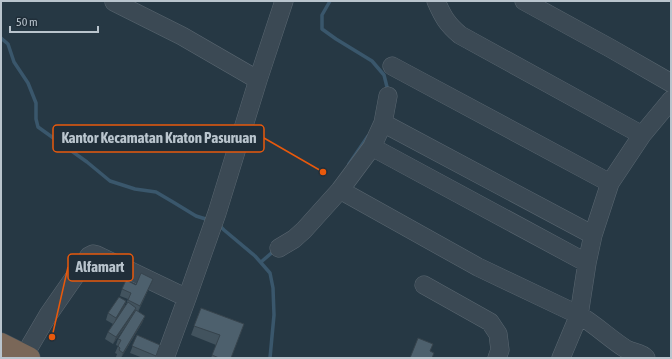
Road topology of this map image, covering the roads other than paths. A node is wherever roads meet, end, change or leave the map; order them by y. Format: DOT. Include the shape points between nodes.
graph roads {
  1 [pos="284,1"];
  2 [pos="436,1"];
  3 [pos="524,1"];
  4 [pos="114,2"];
  5 [pos="392,66"];
  6 [pos="258,80"];
  7 [pos="671,84"];
  8 [pos="388,96"];
  9 [pos="671,100"];
  10 [pos="383,123"];
  11 [pos="642,135"];
  12 [pos="372,147"];
  13 [pos="610,182"];
  14 [pos="340,190"];
  15 [pos="593,235"];
  16 [pos="278,248"];
  17 [pos="587,263"];
  18 [pos="424,285"];
  19 [pos="187,298"];
  20 [pos="579,315"];
  21 [pos="1,344"];
  22 [pos="626,354"];
  23 [pos="27,357"];
  24 [pos="165,358"];
  25 [pos="497,358"];
  26 [pos="561,358"];
  27 [pos="646,358"];
  1 -- 6 [label="street"];
  2 -- 11 [label="street" via="446,22 460,35"];
  3 -- 7 [label="street"];
  4 -- 6 [label="street" via="182,36"];
  5 -- 13 [label="street"];
  6 -- 19 [label="street"];
  8 -- 10 [label="street"];
  9 -- 11 [label="street"];
  10 -- 12 [label="street"];
  10 -- 15 [label="street"];
  11 -- 13 [label="street"];
  12 -- 14 [label="street"];
  12 -- 17 [label="street"];
  13 -- 15 [label="street"];
  14 -- 16 [label="street" via="304,230"];
  14 -- 20 [label="street" via="478,267"];
  15 -- 17 [label="street"];
  17 -- 20 [label="street"];
  18 -- 25 [label="street" via="490,322 498,334 500,350"];
  19 -- 23 [label="street" via="93,254 89,256 48,315"];
  19 -- 24 [label="street"];
  20 -- 22 [label="street"];
  20 -- 26 [label="street"];
  21 -- 23 [label="highway"];
  22 -- 27 [label="street" via="636,352"];
}
